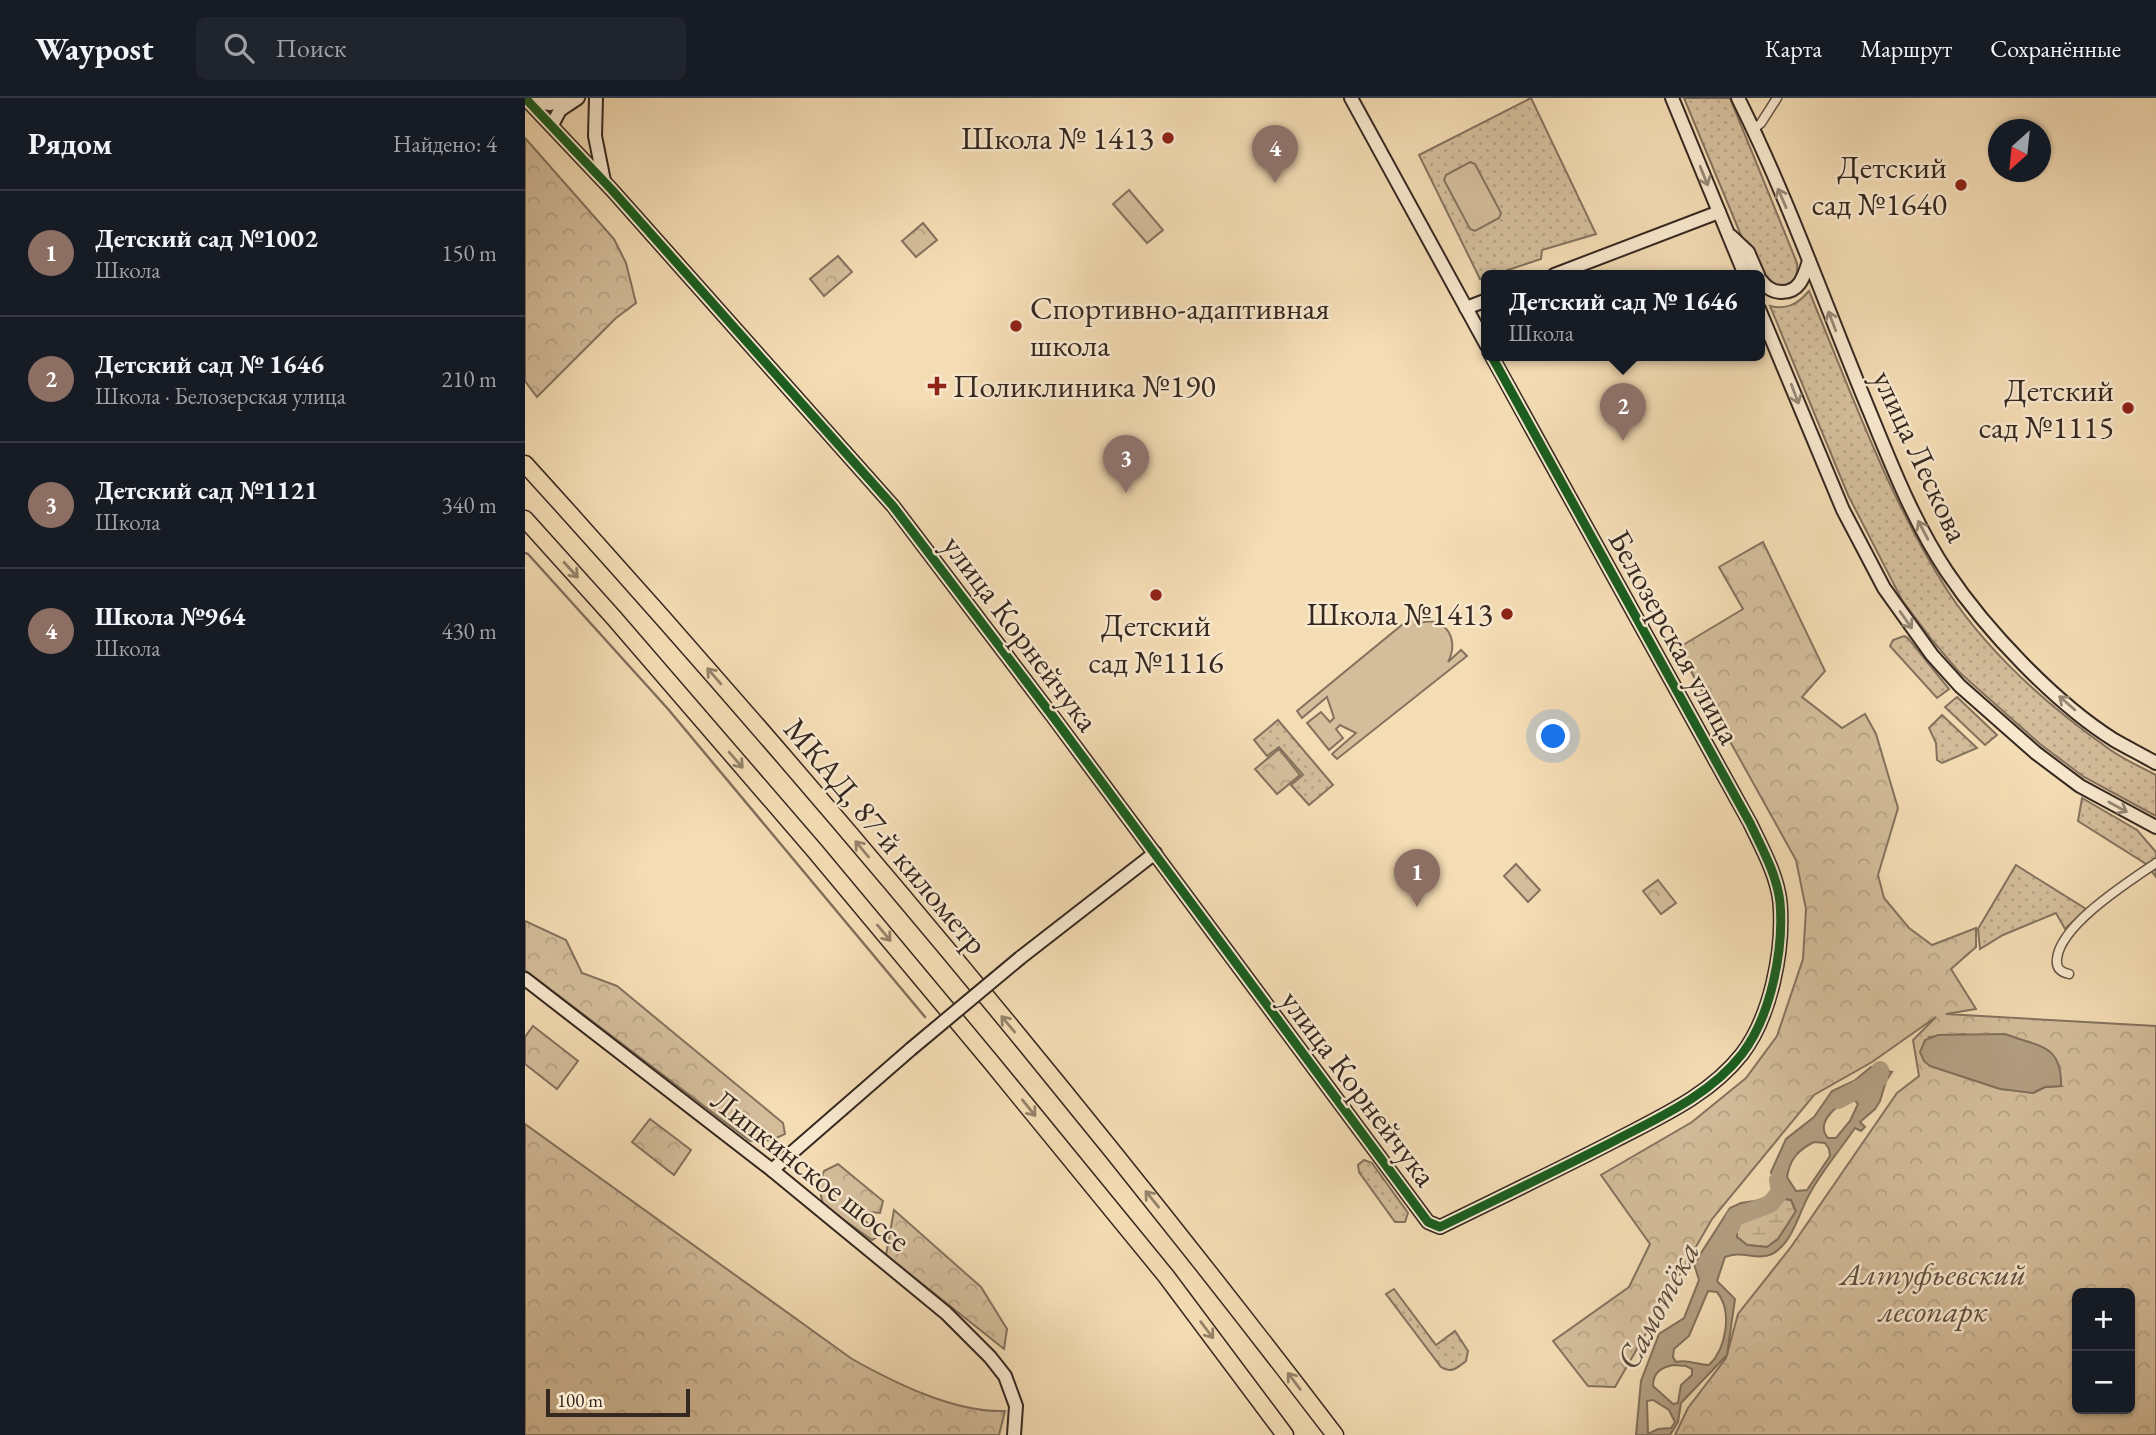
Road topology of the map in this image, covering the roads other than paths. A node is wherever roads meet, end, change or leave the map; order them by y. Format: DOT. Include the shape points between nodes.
graph roads {
  1 [pos="568,98"];
  2 [pos="578,98"];
  3 [pos="596,98"];
  4 [pos="1351,98"];
  5 [pos="1672,98"];
  6 [pos="1738,98"];
  7 [pos="1777,98"];
  8 [pos="526,99"];
  9 [pos="552,125"];
  10 [pos="1753,129"];
  11 [pos="595,136"];
  12 [pos="569,144"];
  13 [pos="604,181"];
  14 [pos="1720,212"];
  15 [pos="1728,234"];
  16 [pos="1809,261"];
  17 [pos="1567,270"];
  18 [pos="1743,270"];
  19 [pos="1756,270"];
  20 [pos="1765,286"];
  21 [pos="1481,302"];
  22 [pos="1466,308"];
  23 [pos="1765,323"];
  24 [pos="1481,336"];
  25 [pos="1494,361"];
  26 [pos="525,464"];
  27 [pos="525,519"];
  28 [pos="2156,763"];
  29 [pos="2156,827"];
  30 [pos="1155,853"];
  31 [pos="2156,863"];
  32 [pos="2069,974"];
  33 [pos="525,979"];
  34 [pos="772,1170"];
  35 [pos="1440,1227"];
  36 [pos="1014,1435"];
  37 [pos="1285,1435"];
  38 [pos="1335,1435"];
  1 -- 8 [label="street" via="550,104"];
  2 -- 9 [label="street" via="560,110"];
  3 -- 11 [label="street"];
  4 -- 22 [label="street"];
  5 -- 14 [label="street, one-way"];
  6 -- 10 [label="street, улица Лескова"];
  7 -- 10 [label="street"];
  8 -- 9 [label="street, улица Корнейчука"];
  9 -- 12 [label="street, улица Корнейчука"];
  16 -- 10 [label="street, улица Лескова, one-way"];
  11 -- 12 [label="street" via="582,148"];
  11 -- 13 [label="street"];
  12 -- 13 [label="street, улица Корнейчука"];
  13 -- 30 [label="street, улица Корнейчука" via="893,506"];
  14 -- 15 [label="street"];
  14 -- 17 [label="street"];
  15 -- 18 [label="street"];
  15 -- 19 [label="street" via="1748,252"];
  16 -- 20 [label="street" via="1799,284 1789,292"];
  28 -- 16 [label="street, улица Лескова, one-way" via="2113,739 2053,691 2003,643 1946,570 1901,486"];
  21 -- 22 [label="street"];
  22 -- 24 [label="street"];
  23 -- 29 [label="street, one-way" via="1848,520 1884,587 1932,655 2036,753 2080,786"];
  25 -- 35 [label="street, Белозерская улица" via="1750,823 1780,901 1780,954 1760,1025 1742,1054 1719,1077 1683,1105"];
  38 -- 26 [label="highway, МКАД, 87-й километр, one-way" via="1195,1252 835,817"];
  27 -- 37 [label="highway, МКАД, 87-й километр, one-way" via="815,851 1166,1276"];
  30 -- 34 [label="street, bridge" via="1020,958"];
  30 -- 35 [label="street, улица Корнейчука" via="1428,1222"];
  31 -- 32 [label="street" via="2076,923 2065,937 2057,963"];
  33 -- 34 [label="street, Липкинское шоссе"];
  34 -- 36 [label="street, Липкинское шоссе" via="901,1274 990,1357 1012,1390"];
}
